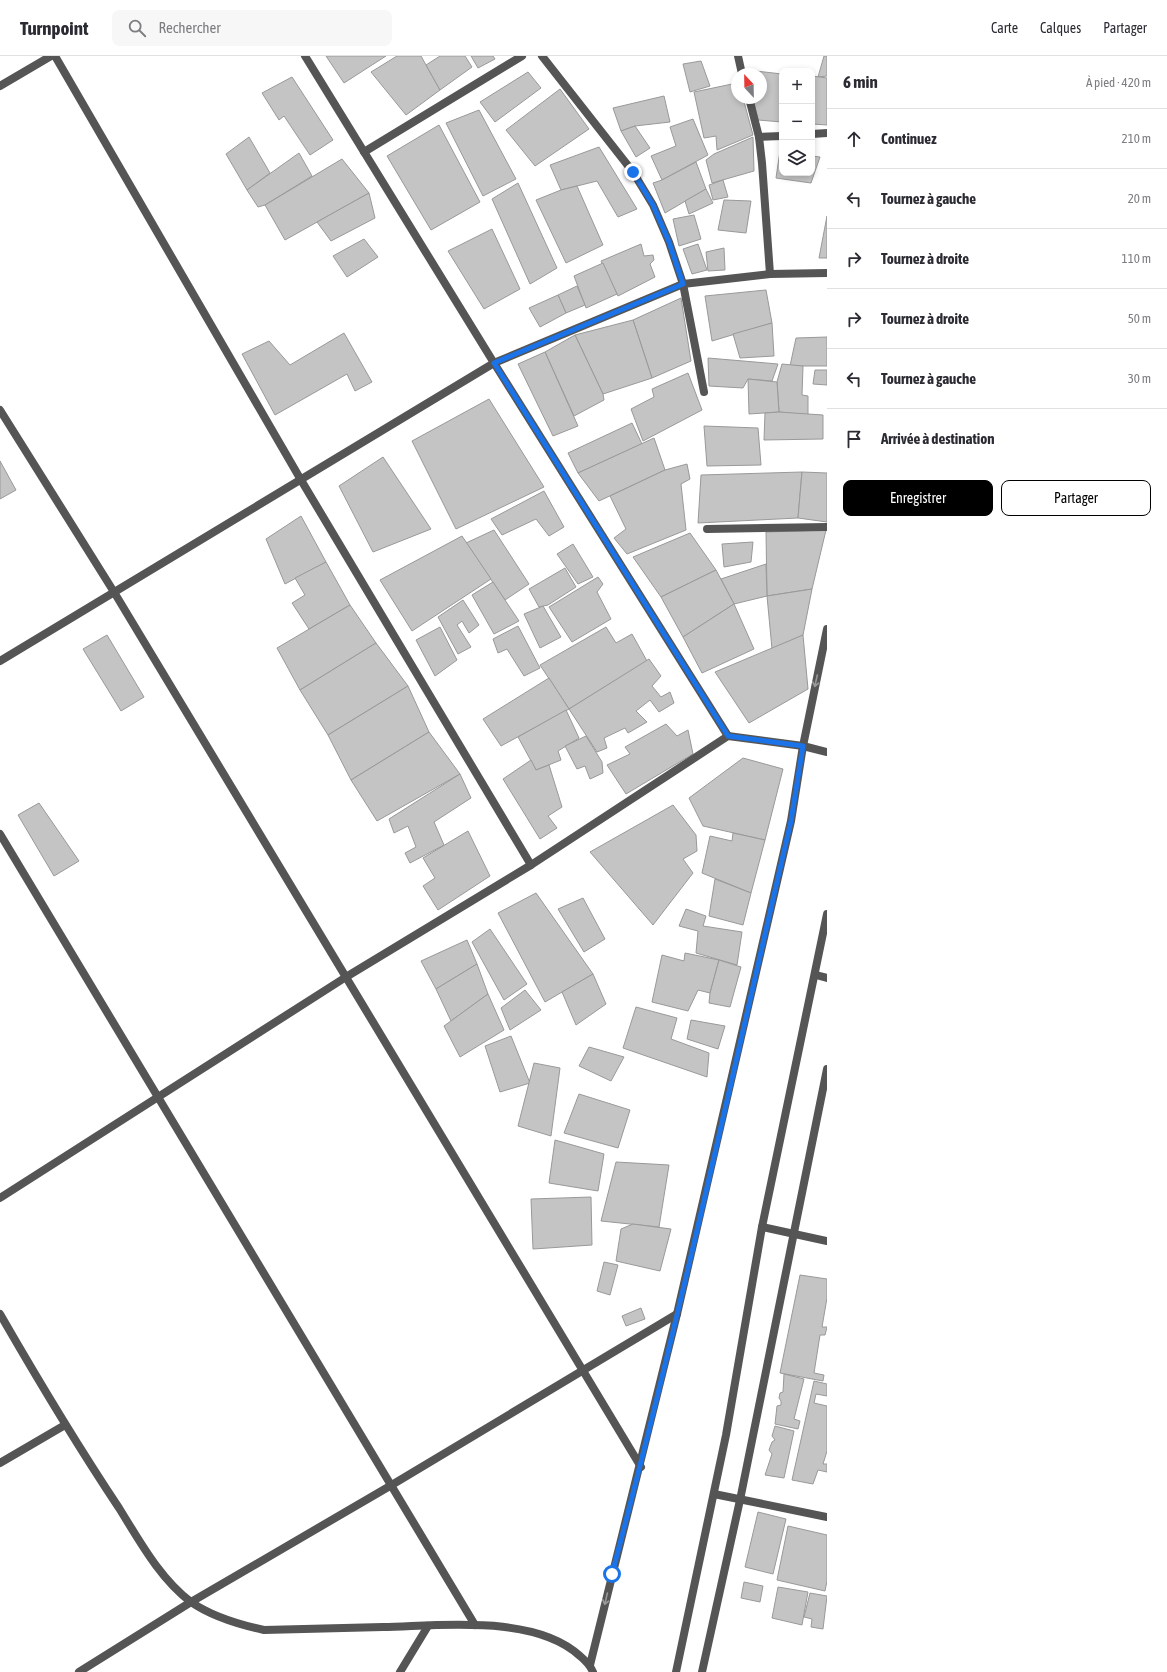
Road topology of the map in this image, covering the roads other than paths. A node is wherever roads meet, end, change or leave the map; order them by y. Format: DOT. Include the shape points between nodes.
graph roads {
  1 [pos="51,56"];
  2 [pos="55,56"];
  3 [pos="305,56"];
  4 [pos="522,56"];
  5 [pos="542,56"];
  6 [pos="738,56"];
  7 [pos="741,68"];
  8 [pos="0,86"];
  9 [pos="751,104"];
  10 [pos="827,133"];
  11 [pos="815,134"];
  12 [pos="779,136"];
  13 [pos="759,137"];
  14 [pos="364,152"];
  15 [pos="770,274"];
  16 [pos="827,274"];
  17 [pos="683,284"];
  18 [pos="494,363"];
  19 [pos="704,392"];
  20 [pos="0,410"];
  21 [pos="301,480"];
  22 [pos="827,527"];
  23 [pos="706,529"];
  24 [pos="114,592"];
  25 [pos="827,629"];
  26 [pos="0,661"];
  27 [pos="728,736"];
  28 [pos="803,746"];
  29 [pos="827,752"];
  30 [pos="0,834"];
  31 [pos="531,865"];
  32 [pos="827,914"];
  33 [pos="816,975"];
  34 [pos="346,977"];
  35 [pos="827,978"];
  36 [pos="827,1068"];
  37 [pos="158,1098"];
  38 [pos="0,1198"];
  39 [pos="762,1227"];
  40 [pos="794,1234"];
  41 [pos="827,1241"];
  42 [pos="0,1314"];
  43 [pos="678,1314"];
  44 [pos="583,1371"];
  45 [pos="65,1426"];
  46 [pos="0,1463"];
  47 [pos="641,1467"];
  48 [pos="390,1486"];
  49 [pos="714,1494"];
  50 [pos="740,1500"];
  51 [pos="827,1517"];
  52 [pos="191,1602"];
  53 [pos="475,1625"];
  54 [pos="428,1626"];
  55 [pos="591,1669"];
  56 [pos="79,1672"];
  57 [pos="400,1672"];
  58 [pos="676,1672"];
  59 [pos="702,1672"];
  1 -- 8 [label="street"];
  2 -- 21 [label="street"];
  3 -- 14 [label="street"];
  4 -- 14 [label="street"];
  5 -- 17 [label="street" via="633,172 653,205"];
  6 -- 7 [label="street"];
  9 -- 13 [label="street"];
  10 -- 11 [label="street"];
  12 -- 13 [label="street"];
  13 -- 15 [label="street"];
  14 -- 18 [label="street"];
  15 -- 16 [label="street"];
  15 -- 17 [label="street"];
  17 -- 18 [label="street"];
  17 -- 19 [label="street"];
  18 -- 21 [label="street"];
  18 -- 27 [label="street"];
  20 -- 24 [label="street"];
  21 -- 24 [label="street"];
  21 -- 31 [label="street"];
  22 -- 23 [label="street"];
  24 -- 26 [label="street"];
  24 -- 34 [label="street"];
  25 -- 28 [label="street, one-way"];
  27 -- 28 [label="street"];
  27 -- 31 [label="street"];
  28 -- 29 [label="street"];
  28 -- 43 [label="street" via="791,821"];
  30 -- 37 [label="street"];
  31 -- 34 [label="street"];
  32 -- 33 [label="street"];
  33 -- 35 [label="street"];
  33 -- 39 [label="street"];
  34 -- 37 [label="street"];
  34 -- 44 [label="street"];
  36 -- 40 [label="street"];
  37 -- 38 [label="street"];
  37 -- 48 [label="street"];
  39 -- 40 [label="street"];
  39 -- 49 [label="street"];
  40 -- 41 [label="street"];
  40 -- 50 [label="street"];
  42 -- 45 [label="street"];
  43 -- 44 [label="street"];
  43 -- 47 [label="street"];
  44 -- 47 [label="street"];
  44 -- 48 [label="street"];
  45 -- 46 [label="street"];
  45 -- 52 [label="street" via="145,1549 167,1578"];
  47 -- 55 [label="street, one-way"];
  48 -- 52 [label="street"];
  48 -- 53 [label="street"];
  49 -- 50 [label="street"];
  49 -- 58 [label="street"];
  50 -- 51 [label="street"];
  50 -- 59 [label="street"];
  52 -- 54 [label="street" via="233,1623 264,1630"];
  52 -- 56 [label="street"];
  53 -- 54 [label="street"];
  53 -- 55 [label="street" via="522,1629 547,1636 570,1646"];
  54 -- 57 [label="street"];
}
